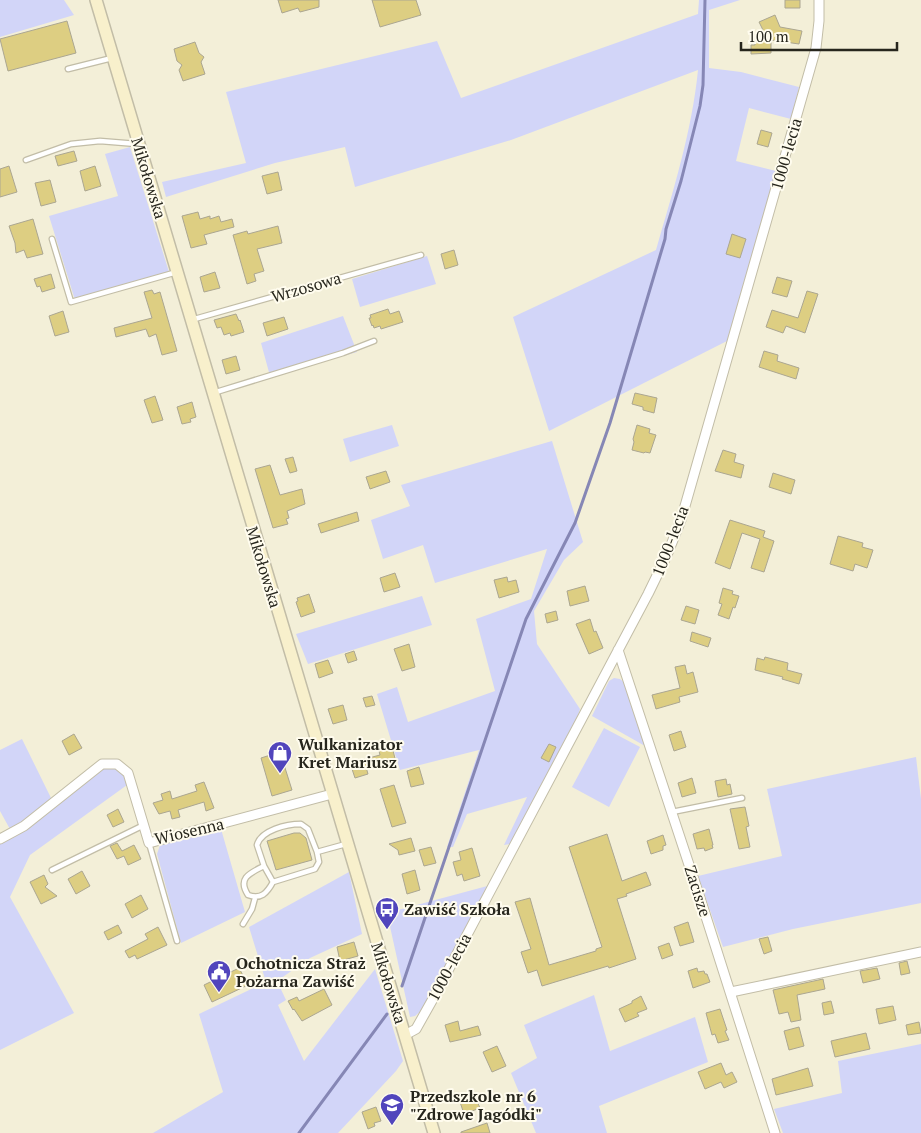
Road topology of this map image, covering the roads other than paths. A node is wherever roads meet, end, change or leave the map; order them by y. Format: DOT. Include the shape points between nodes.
graph roads {
  1 [pos="96,0"];
  2 [pos="819,0"];
  3 [pos="113,58"];
  4 [pos="68,69"];
  5 [pos="139,144"];
  6 [pos="26,160"];
  7 [pos="52,239"];
  8 [pos="421,255"];
  9 [pos="177,272"];
  10 [pos="191,320"];
  11 [pos="374,341"];
  12 [pos="213,393"];
  13 [pos="618,650"];
  14 [pos="332,794"];
  15 [pos="742,798"];
  16 [pos="672,812"];
  17 [pos="144,825"];
  18 [pos="0,839"];
  19 [pos="149,843"];
  20 [pos="347,843"];
  21 [pos="317,852"];
  22 [pos="264,866"];
  23 [pos="52,870"];
  24 [pos="273,882"];
  25 [pos="254,898"];
  26 [pos="243,924"];
  27 [pos="177,941"];
  28 [pos="921,952"];
  29 [pos="731,992"];
  30 [pos="404,1035"];
  31 [pos="434,1133"];
  32 [pos="775,1133"];
  1 -- 3 [label="main road, Mikołowska"];
  2 -- 13 [label="street, 1000-lecia" via="816,48 680,520 667,555"];
  3 -- 4 [label="lane"];
  3 -- 5 [label="main road, Mikołowska"];
  5 -- 6 [label="lane" via="71,144"];
  5 -- 9 [label="main road, Mikołowska"];
  7 -- 9 [label="lane" via="71,302"];
  8 -- 10 [label="lane, Wrzosowa"];
  9 -- 10 [label="main road, Mikołowska"];
  10 -- 12 [label="main road, Mikołowska"];
  11 -- 12 [label="lane"];
  12 -- 14 [label="main road, Mikołowska"];
  13 -- 16 [label="street, Zacisze"];
  13 -- 30 [label="street, 1000-lecia" via="424,1015 416,1028"];
  14 -- 19 [label="street, Wiosenna"];
  14 -- 20 [label="main road, Mikołowska"];
  15 -- 16 [label="lane"];
  16 -- 29 [label="street, Zacisze"];
  17 -- 18 [label="street, Wiosenna" via="128,773 117,764 102,764 24,826"];
  17 -- 19 [label="street, Wiosenna"];
  17 -- 23 [label="lane"];
  19 -- 27 [label="lane"];
  20 -- 21 [label="lane"];
  20 -- 30 [label="main road, Mikołowska"];
  21 -- 22 [label="lane" via="304,826 287,826 264,834 258,841"];
  21 -- 24 [label="lane" via="319,862 315,868"];
  22 -- 24 [label="lane"];
  22 -- 25 [label="lane" via="244,878 248,895"];
  24 -- 25 [label="lane" via="268,891"];
  25 -- 26 [label="lane"];
  28 -- 29 [label="street"];
  29 -- 32 [label="street, Zacisze"];
  30 -- 31 [label="main road, Mikołowska"];
}
